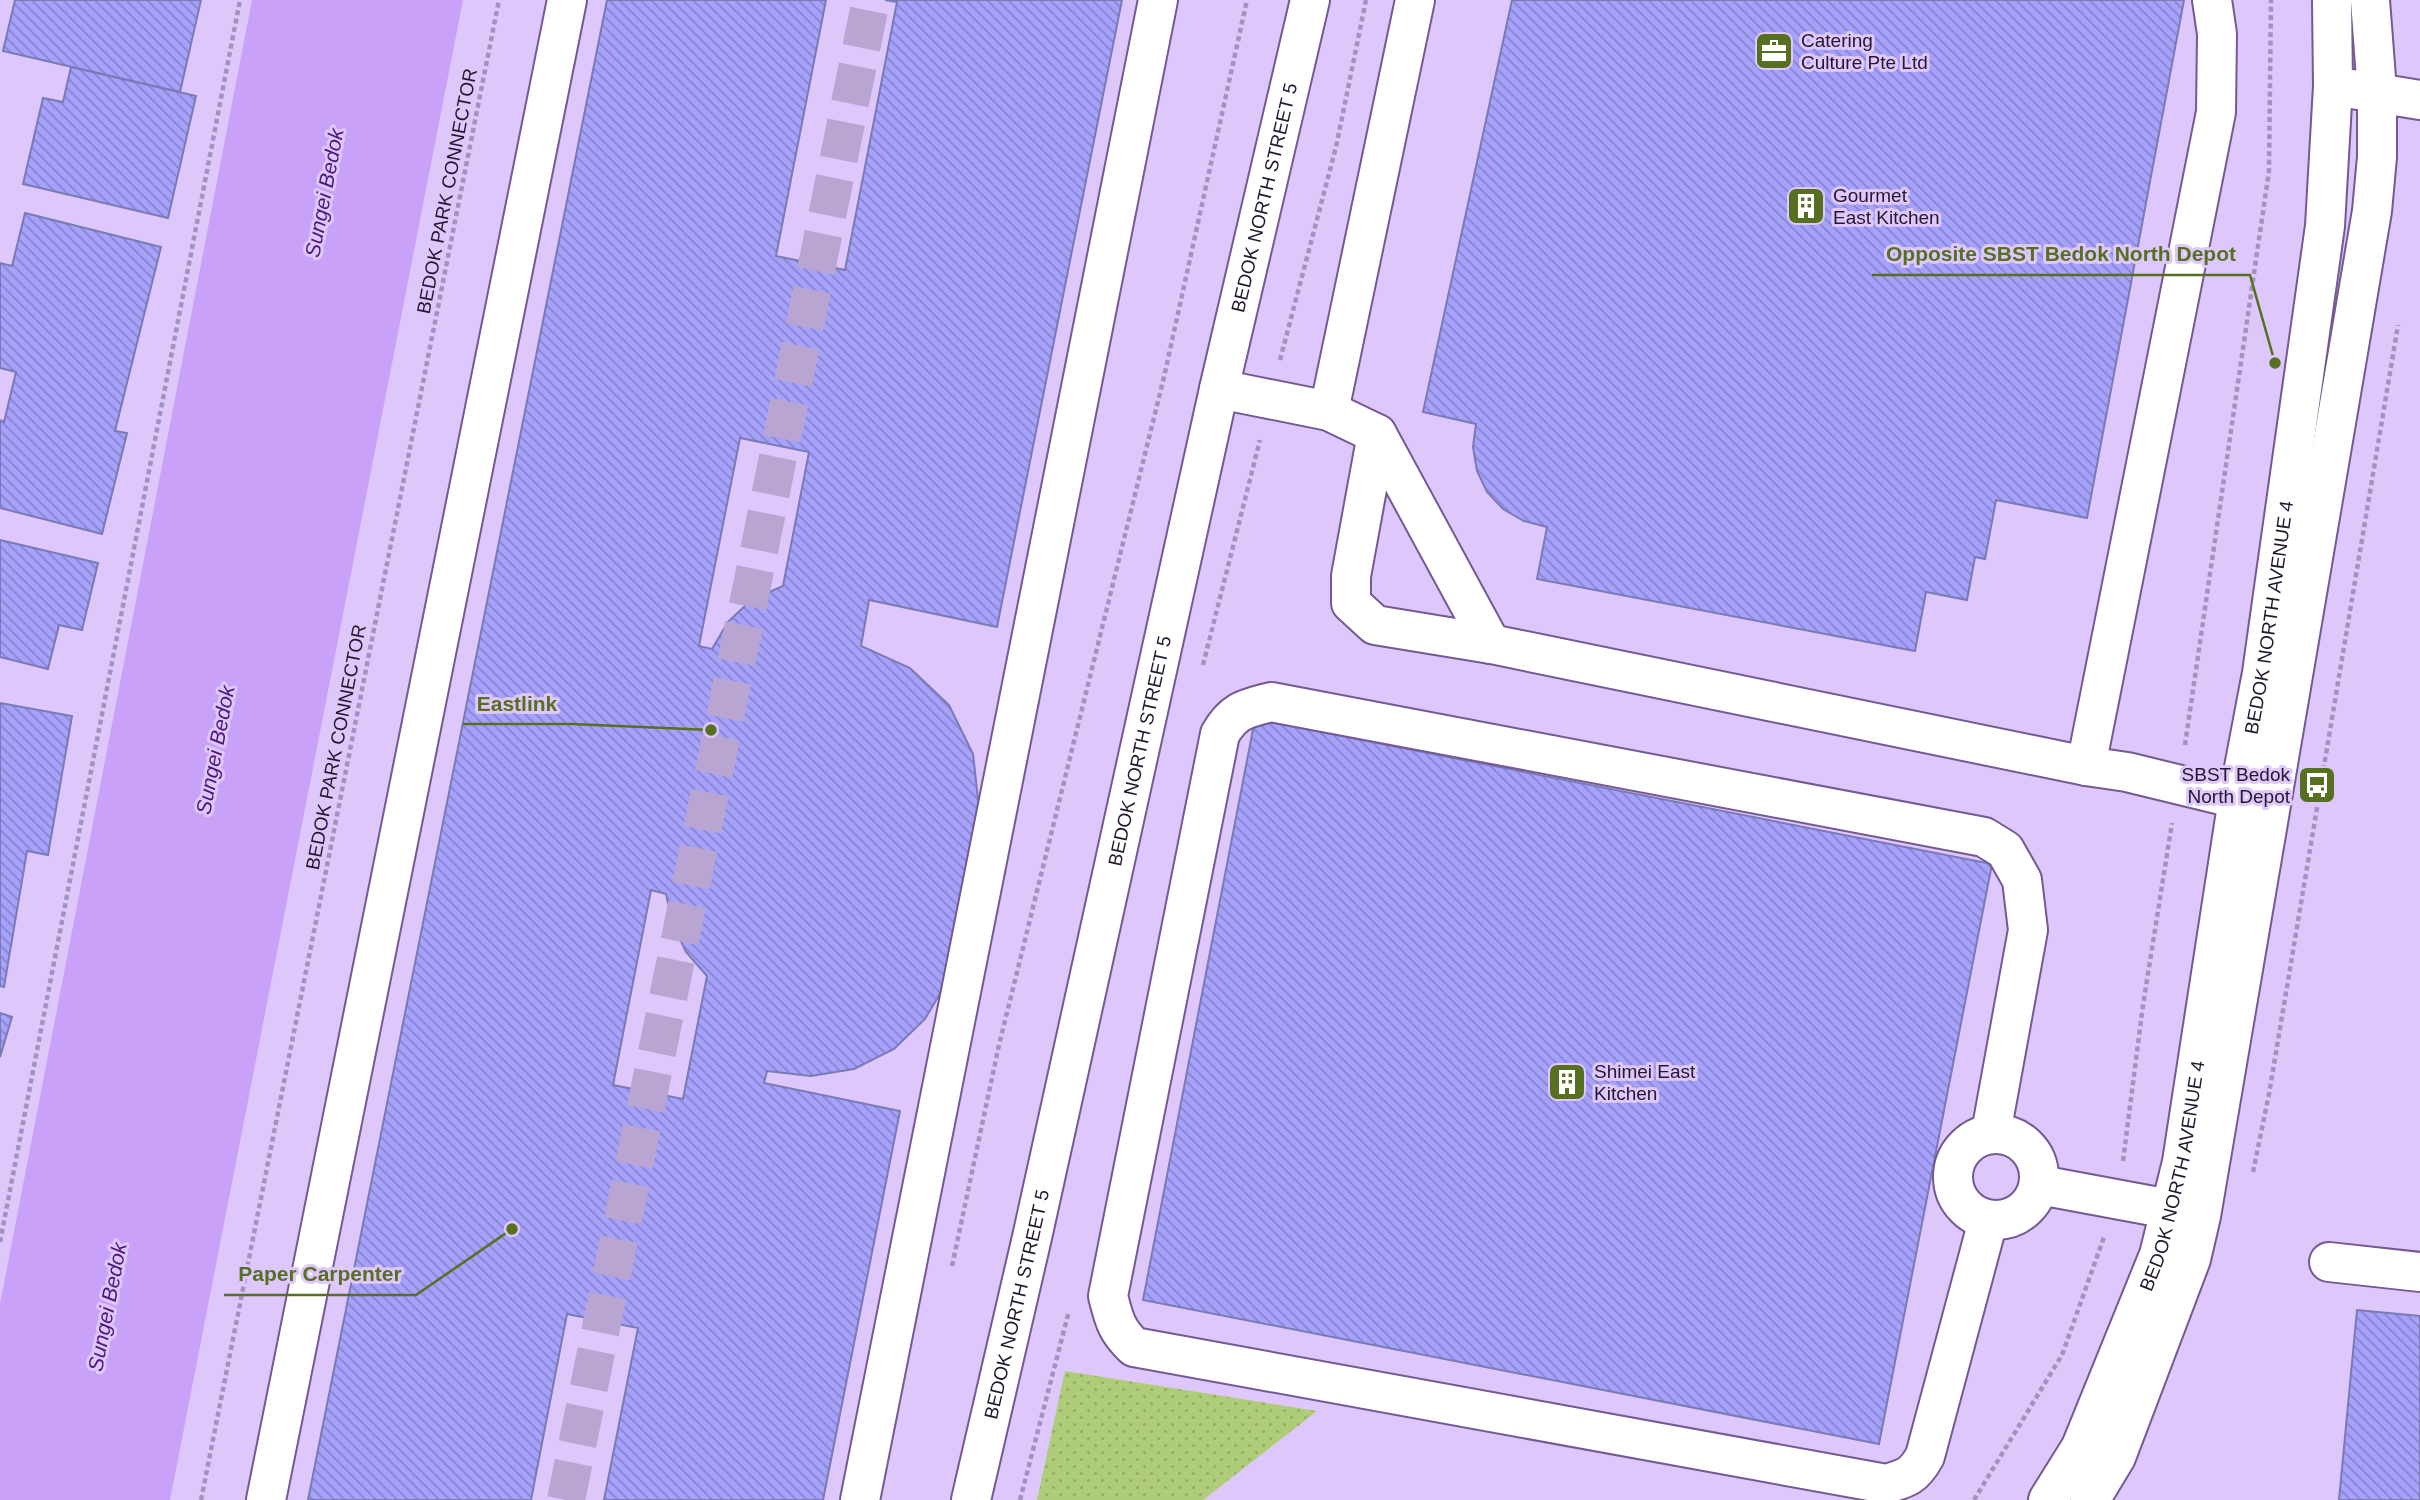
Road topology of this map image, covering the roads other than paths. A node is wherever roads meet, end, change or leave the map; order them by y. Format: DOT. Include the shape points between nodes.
graph roads {
  1 [pos="567,0"];
  2 [pos="1158,0"];
  3 [pos="1310,0"];
  4 [pos="1415,0"];
  5 [pos="2212,0"];
  6 [pos="2332,0"];
  7 [pos="2370,0"];
  8 [pos="2333,86"];
  9 [pos="2377,91"];
  10 [pos="2420,100"];
  11 [pos="1219,389"];
  12 [pos="1329,411"];
  13 [pos="1377,434"];
  14 [pos="1491,644"];
  15 [pos="2085,766"];
  16 [pos="2238,799"];
  17 [pos="1991,1133"];
  18 [pos="2040,1185"];
  19 [pos="2186,1212"];
  20 [pos="1988,1220"];
  21 [pos="2329,1262"];
  22 [pos="2420,1272"];
  23 [pos="266,1500"];
  24 [pos="860,1500"];
  25 [pos="971,1500"];
  26 [pos="2048,1500"];
  27 [pos="2090,1500"];
  1 -- 23 [label="street"];
  2 -- 24 [label="street"];
  3 -- 11 [label="street, BEDOK NORTH STREET 5"];
  4 -- 12 [label="street"];
  5 -- 15 [label="street" via="2217,34 2216,112"];
  6 -- 8 [label="street, BEDOK NORTH AVENUE 4"];
  7 -- 9 [label="street, BEDOK NORTH AVENUE 4"];
  8 -- 9 [label="street"];
  8 -- 16 [label="street, BEDOK NORTH AVENUE 4" via="2325,226 2262,673"];
  9 -- 10 [label="street"];
  9 -- 19 [label="street, BEDOK NORTH AVENUE 4" via="2372,211"];
  11 -- 12 [label="street"];
  11 -- 25 [label="street, BEDOK NORTH STREET 5"];
  12 -- 13 [label="street"];
  13 -- 14 [label="street"];
  13 -- 14 [label="street" via="1351,576 1351,603 1375,625"];
  14 -- 15 [label="street"];
  15 -- 16 [label="street"];
  16 -- 19 [label="street, BEDOK NORTH AVENUE 4" via="2195,1087"];
  17 -- 18 [label="street" via="2011,1135 2028,1146 2038,1164"];
  17 -- 20 [label="street" via="1971,1140 1957,1155 1952,1176 1956,1196 1969,1212"];
  17 -- 20 [label="street" via="2028,930 2022,880 2006,850 1984,837 1271,702 1241,710 1220,734 1108,1296 1115,1324 1134,1347 1886,1484 1916,1471 1925,1456"];
  18 -- 19 [label="street"];
  18 -- 20 [label="street" via="2030,1205 2011,1218"];
  19 -- 26 [label="street, BEDOK NORTH AVENUE 4" via="2159,1255 2081,1447"];
  19 -- 27 [label="street, BEDOK NORTH AVENUE 4" via="2191,1259 2116,1457"];
  21 -- 22 [label="street"];
}
